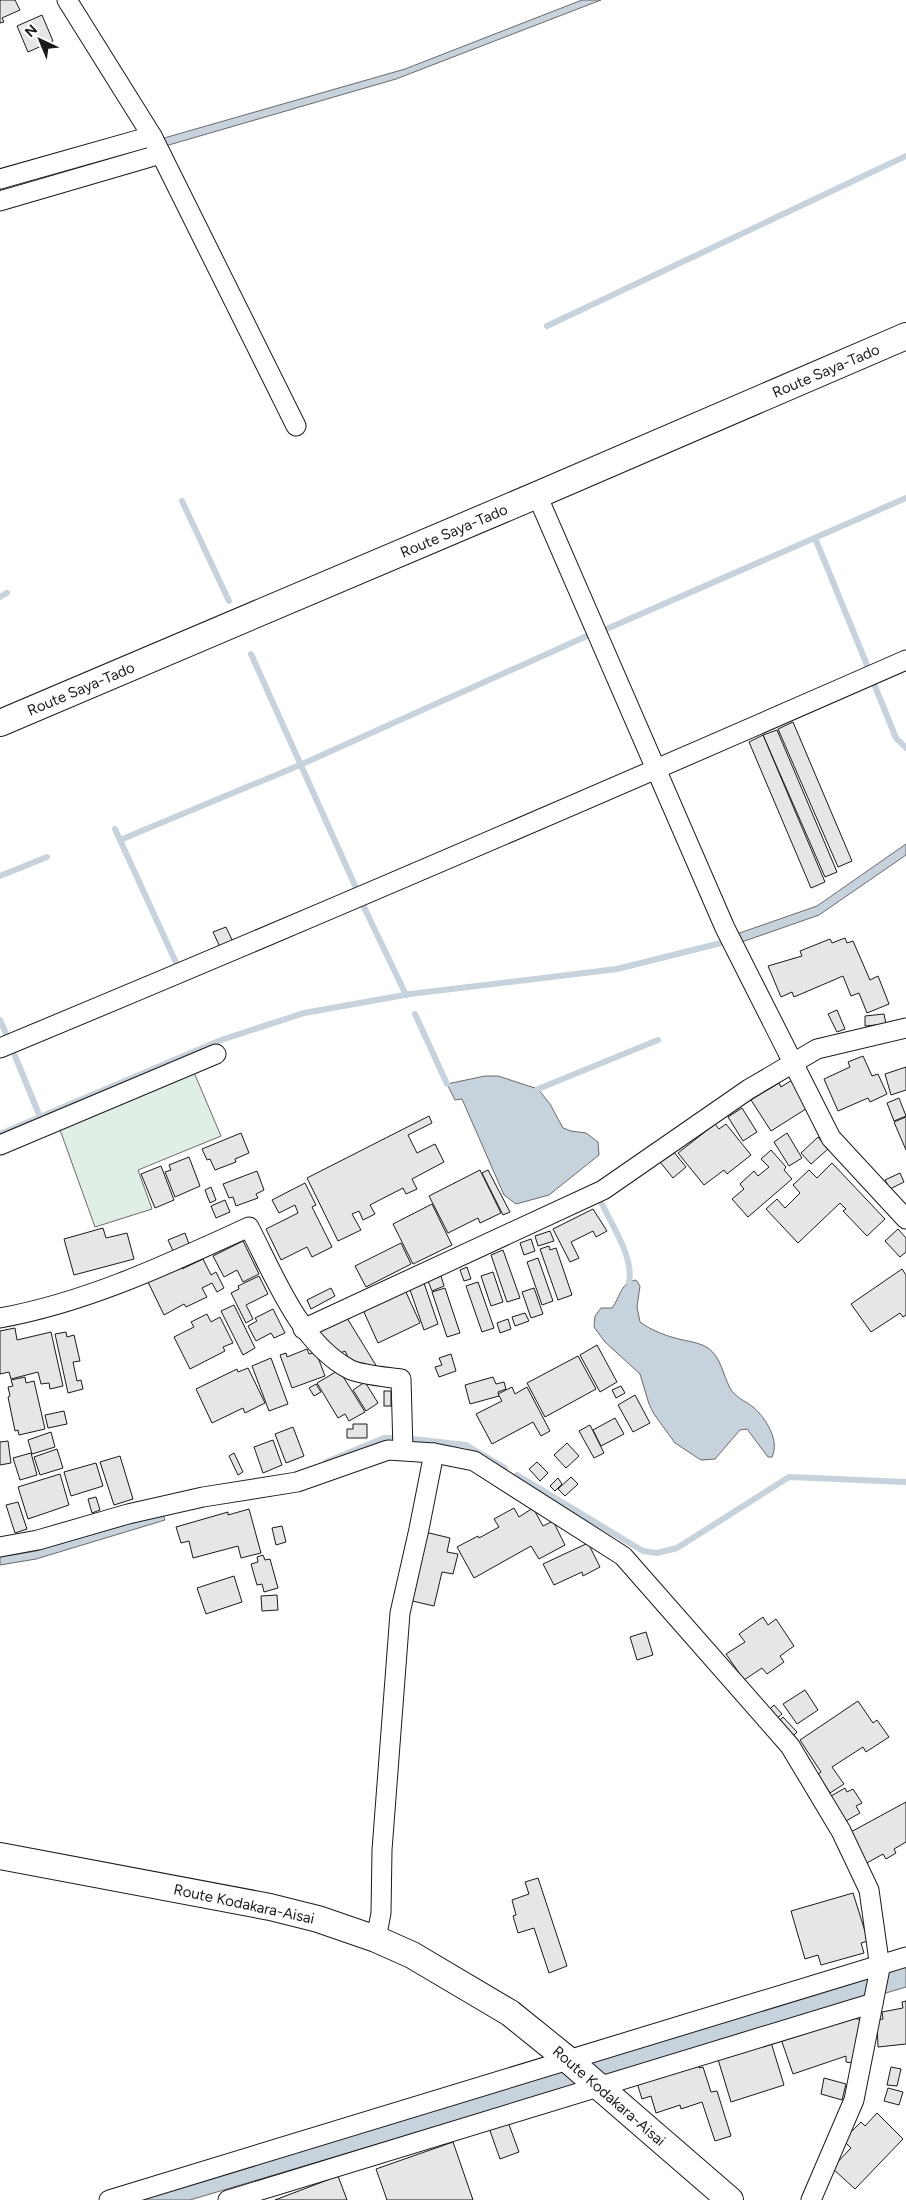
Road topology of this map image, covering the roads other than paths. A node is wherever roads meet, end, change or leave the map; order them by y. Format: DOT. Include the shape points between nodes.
graph roads {
  1 [pos="67,0"];
  2 [pos="157,145"];
  3 [pos="0,179"];
  4 [pos="0,201"];
  5 [pos="906,336"];
  6 [pos="296,426"];
  7 [pos="537,495"];
  8 [pos="906,660"];
  9 [pos="0,723"];
  10 [pos="657,770"];
  11 [pos="906,1028"];
  12 [pos="0,1048"];
  13 [pos="216,1054"];
  14 [pos="794,1061"];
  15 [pos="0,1145"];
  16 [pos="902,1210"];
  17 [pos="0,1318"];
  18 [pos="303,1328"];
  19 [pos="403,1450"];
  20 [pos="434,1453"];
  21 [pos="0,1547"];
  22 [pos="0,1856"];
  23 [pos="376,1939"];
  24 [pos="906,1957"];
  25 [pos="881,1965"];
  26 [pos="874,2000"];
  27 [pos="568,2060"];
  28 [pos="595,2084"];
  29 [pos="258,2196"];
  30 [pos="109,2200"];
  31 [pos="228,2200"];
  32 [pos="730,2200"];
  33 [pos="811,2200"];
  1 -- 2 [label="street"];
  2 -- 3 [label="street"];
  2 -- 4 [label="street"];
  2 -- 6 [label="street"];
  5 -- 7 [label="main road, Route Saya-Tado"];
  7 -- 9 [label="main road, Route Saya-Tado"];
  7 -- 10 [label="street"];
  8 -- 10 [label="street"];
  10 -- 12 [label="street"];
  10 -- 14 [label="street" via="731,940"];
  11 -- 14 [label="street" via="817,1049"];
  13 -- 15 [label="street"];
  14 -- 16 [label="street" via="831,1138"];
  14 -- 18 [label="street" via="603,1190"];
  17 -- 18 [label="street" via="63,1304 146,1274 249,1227"];
  18 -- 19 [label="street" via="323,1350 350,1370 401,1379"];
  19 -- 20 [label="street"];
  19 -- 21 [label="street" via="388,1450 297,1482 203,1497"];
  20 -- 23 [label="street" via="400,1613 382,1850 382,1913"];
  20 -- 25 [label="street" via="474,1461 623,1556 790,1746 841,1831 868,1890"];
  22 -- 23 [label="main road, Route Kodakara-Aisai" via="270,1907"];
  23 -- 27 [label="main road, Route Kodakara-Aisai" via="412,1956 510,2013"];
  24 -- 25 [label="street"];
  25 -- 26 [label="street"];
  25 -- 27 [label="street"];
  26 -- 28 [label="street"];
  26 -- 33 [label="street" via="854,2100"];
  27 -- 28 [label="main road, Route Kodakara-Aisai"];
  27 -- 30 [label="street"];
  28 -- 29 [label="street"];
  28 -- 32 [label="main road, Route Kodakara-Aisai"];
  29 -- 31 [label="street"];
}
